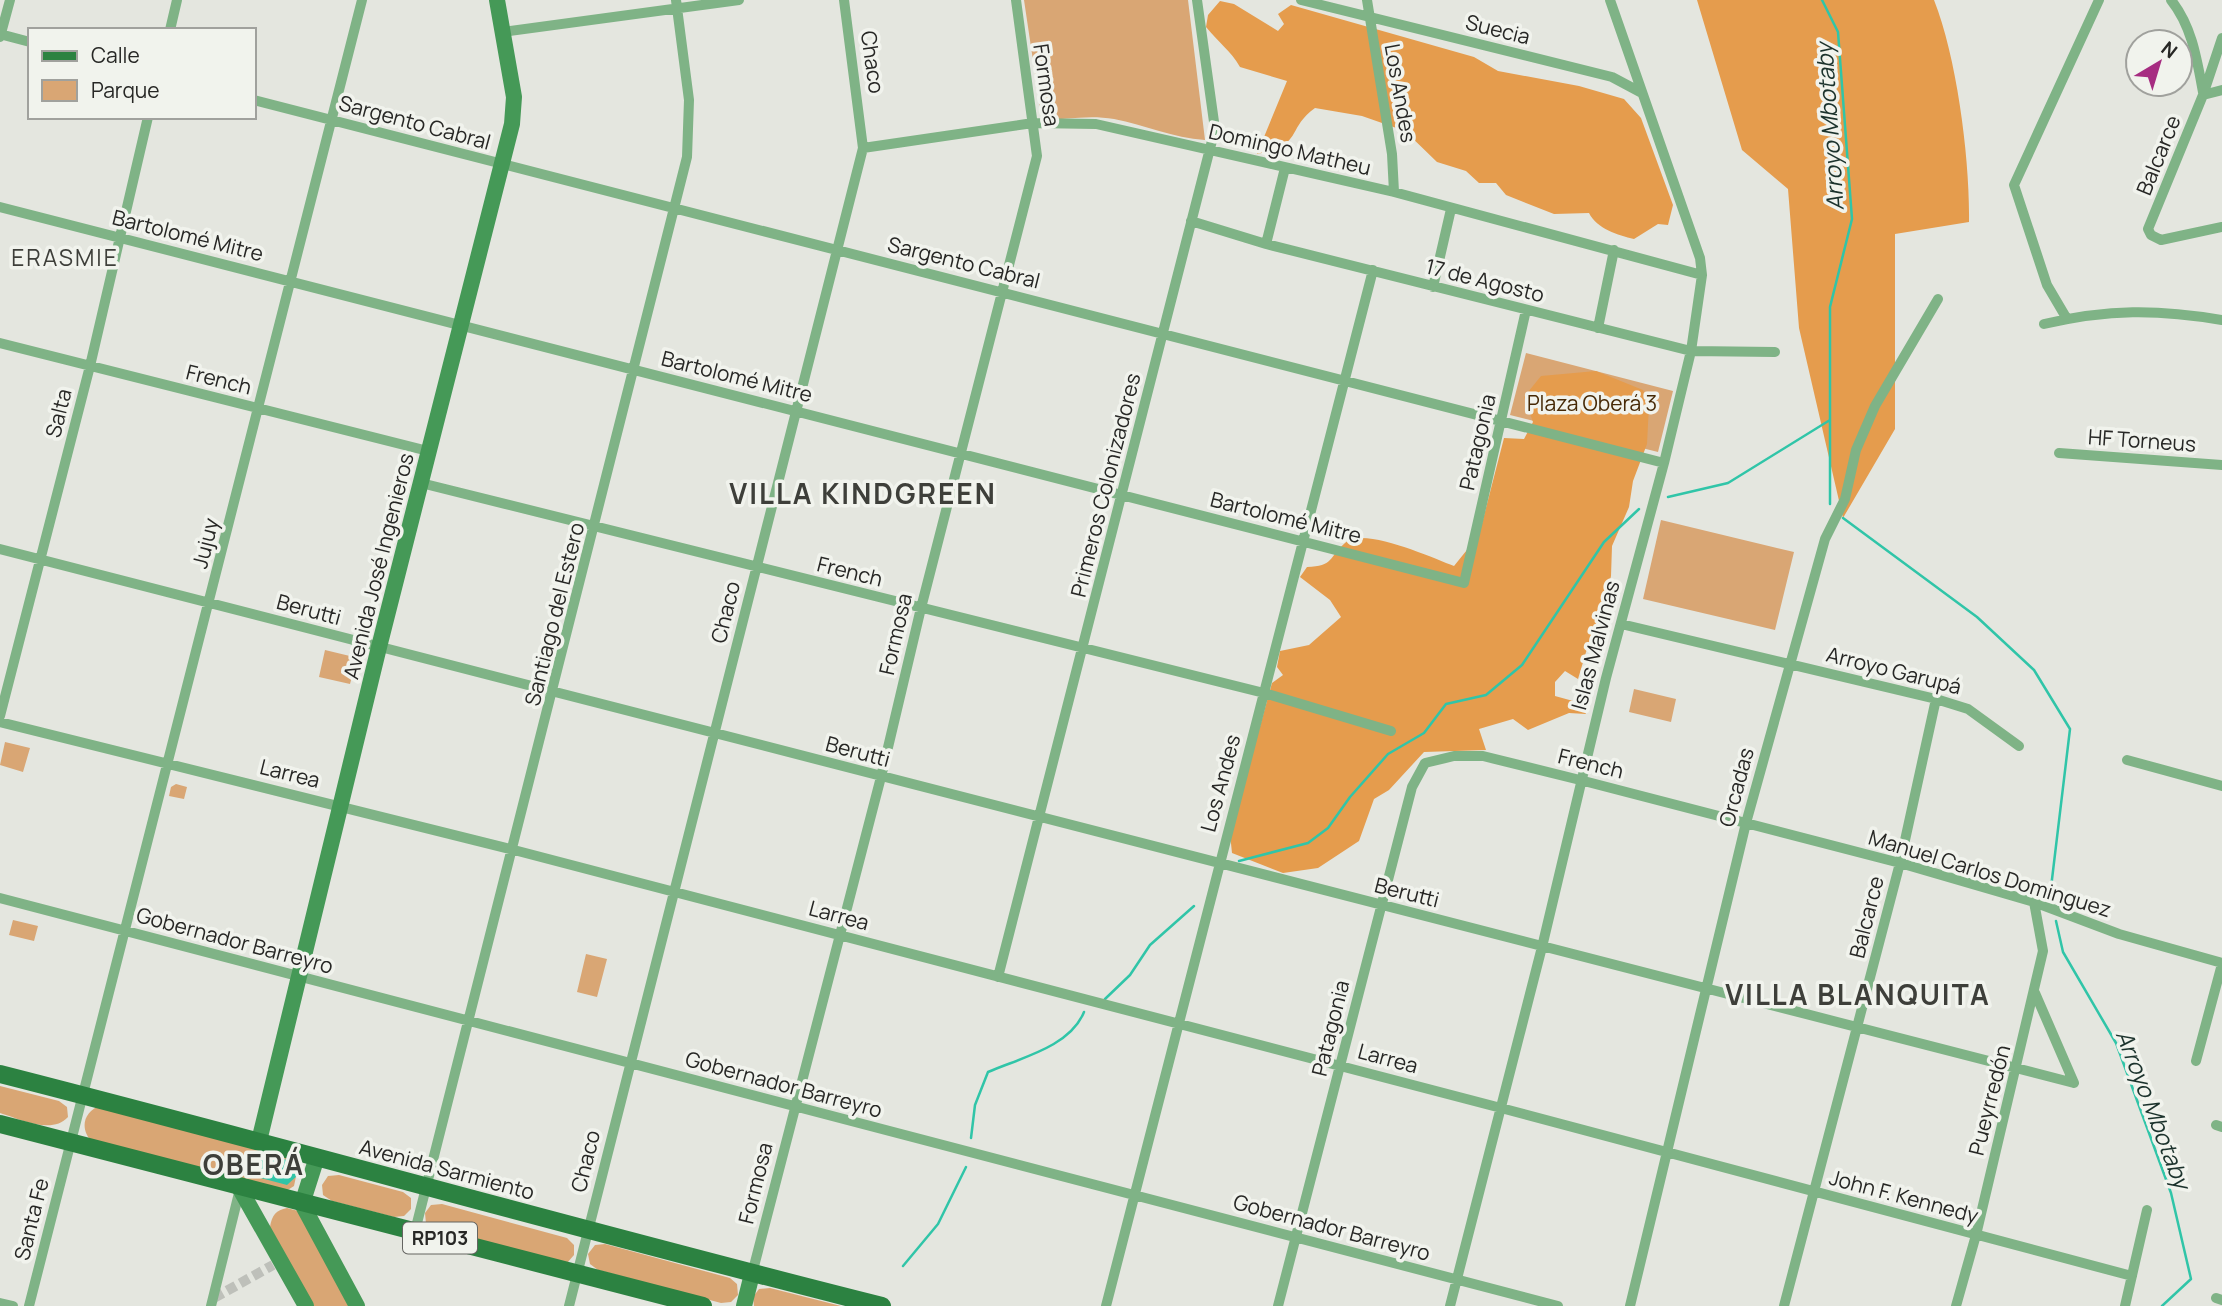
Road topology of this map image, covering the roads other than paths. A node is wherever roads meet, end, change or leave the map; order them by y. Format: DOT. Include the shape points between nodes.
graph roads {
  1 [pos="9,0"];
  2 [pos="177,0"];
  3 [pos="362,0"];
  4 [pos="497,0"];
  5 [pos="739,0"];
  6 [pos="844,0"];
  7 [pos="1016,0"];
  8 [pos="1197,0"];
  9 [pos="1301,0"];
  10 [pos="1367,0"];
  11 [pos="1610,0"];
  12 [pos="2099,0"];
  13 [pos="2171,0"];
  14 [pos="677,4"];
  15 [pos="1368,17"];
  16 [pos="170,28"];
  17 [pos="502,32"];
  18 [pos="0,35"];
  19 [pos="2222,38"];
  20 [pos="28,42"];
  21 [pos="2222,90"];
  22 [pos="1642,93"];
  23 [pos="2203,95"];
  24 [pos="256,101"];
  25 [pos="148,119"];
  26 [pos="331,120"];
  27 [pos="1033,123"];
  28 [pos="863,148"];
  29 [pos="1210,150"];
  30 [pos="502,164"];
  31 [pos="1285,168"];
  32 [pos="1394,192"];
  33 [pos="0,207"];
  34 [pos="676,209"];
  35 [pos="1451,209"];
  36 [pos="1191,221"];
  37 [pos="2222,227"];
  38 [pos="118,237"];
  39 [pos="1266,244"];
  40 [pos="836,250"];
  41 [pos="1614,250"];
  42 [pos="1373,271"];
  43 [pos="1702,275"];
  44 [pos="290,282"];
  45 [pos="1433,287"];
  46 [pos="1001,291"];
  47 [pos="1938,299"];
  48 [pos="1526,310"];
  49 [pos="2067,318"];
  50 [pos="2222,320"];
  51 [pos="2044,324"];
  52 [pos="461,325"];
  53 [pos="1598,328"];
  54 [pos="1162,334"];
  55 [pos="0,344"];
  56 [pos="1691,351"];
  57 [pos="1774,352"];
  58 [pos="90,366"];
  59 [pos="635,370"];
  60 [pos="1345,381"];
  61 [pos="258,409"];
  62 [pos="796,410"];
  63 [pos="1501,421"];
  64 [pos="428,451"];
  65 [pos="2059,453"];
  66 [pos="960,454"];
  67 [pos="1664,463"];
  68 [pos="2222,465"];
  69 [pos="421,483"];
  70 [pos="1122,495"];
  71 [pos="595,527"];
  72 [pos="1303,542"];
  73 [pos="0,549"];
  74 [pos="40,560"];
  75 [pos="756,567"];
  76 [pos="1464,583"];
  77 [pos="209,603"];
  78 [pos="920,608"];
  79 [pos="1620,624"];
  80 [pos="379,647"];
  81 [pos="1084,649"];
  82 [pos="1790,664"];
  83 [pos="554,692"];
  84 [pos="1264,693"];
  85 [pos="1936,699"];
  86 [pos="0,716"];
  87 [pos="0,722"];
  88 [pos="1391,731"];
  89 [pos="715,734"];
  90 [pos="2019,746"];
  91 [pos="2127,760"];
  92 [pos="169,762"];
  93 [pos="1425,763"];
  94 [pos="881,777"];
  95 [pos="1580,780"];
  96 [pos="2222,786"];
  97 [pos="341,806"];
  98 [pos="1039,817"];
  99 [pos="1746,823"];
  100 [pos="514,850"];
  101 [pos="1900,863"];
  102 [pos="1219,864"];
  103 [pos="674,892"];
  104 [pos="0,898"];
  105 [pos="2034,902"];
  106 [pos="1381,905"];
  107 [pos="125,931"];
  108 [pos="838,935"];
  109 [pos="1542,947"];
  110 [pos="2222,963"];
  111 [pos="998,976"];
  112 [pos="298,977"];
  113 [pos="1706,989"];
  114 [pos="2035,993"];
  115 [pos="469,1021"];
  116 [pos="1179,1024"];
  117 [pos="1858,1027"];
  118 [pos="2196,1061"];
  119 [pos="630,1063"];
  120 [pos="1340,1066"];
  121 [pos="2017,1066"];
  122 [pos="0,1074"];
  123 [pos="83,1095"];
  124 [pos="794,1106"];
  125 [pos="1501,1108"];
  126 [pos="0,1124"];
  127 [pos="259,1141"];
  128 [pos="71,1142"];
  129 [pos="1667,1153"];
  130 [pos="317,1157"];
  131 [pos="427,1188"];
  132 [pos="240,1189"];
  133 [pos="1813,1192"];
  134 [pos="1135,1195"];
  135 [pos="302,1204"];
  136 [pos="2147,1210"];
  137 [pos="587,1230"];
  138 [pos="415,1231"];
  139 [pos="1976,1235"];
  140 [pos="1296,1237"];
  141 [pos="577,1273"];
  142 [pos="752,1273"];
  143 [pos="2132,1276"];
  144 [pos="1457,1279"];
  145 [pos="0,1303"];
  146 [pos="13,1306"];
  147 [pos="29,1306"];
  148 [pos="211,1306"];
  149 [pos="306,1306"];
  150 [pos="357,1306"];
  151 [pos="569,1306"];
  152 [pos="704,1306"];
  153 [pos="744,1306"];
  154 [pos="882,1306"];
  155 [pos="1106,1306"];
  156 [pos="1278,1306"];
  157 [pos="1450,1306"];
  158 [pos="1558,1306"];
  159 [pos="1630,1306"];
  160 [pos="1784,1306"];
  161 [pos="1956,1306"];
  162 [pos="2125,1306"];
  1 -- 18 [label="street"];
  2 -- 16 [label="street"];
  3 -- 26 [label="street, Jujuy"];
  4 -- 17 [label="main road, Avenida José Ingenieros"];
  5 -- 14 [label="street"];
  6 -- 28 [label="street, Chaco"];
  7 -- 27 [label="street, Formosa"];
  8 -- 29 [label="street, Primeros Colonizadores" via="1214,129"];
  9 -- 15 [label="street, Suecia"];
  10 -- 15 [label="street, Los Andes"];
  11 -- 22 [label="street, Islas Malvinas"];
  12 -- 49 [label="street" via="2014,185 2047,285"];
  13 -- 23 [label="street" via="2195,50"];
  14 -- 17 [label="street"];
  14 -- 34 [label="street, Santiago del Estero" via="689,100 687,157"];
  15 -- 22 [label="street, Suecia" via="1612,77"];
  15 -- 32 [label="street, Los Andes" via="1392,154"];
  17 -- 30 [label="main road, Avenida José Ingenieros" via="514,111"];
  18 -- 20 [label="street"];
  19 -- 23 [label="street, Balcarce"];
  21 -- 23 [label="street"];
  22 -- 43 [label="street, Islas Malvinas"];
  23 -- 37 [label="street, Balcarce" via="2148,229 2161,240"];
  24 -- 26 [label="street, Sargento Cabral"];
  25 -- 38 [label="street, Salta"];
  26 -- 30 [label="street, Sargento Cabral"];
  26 -- 44 [label="street, Jujuy"];
  27 -- 28 [label="street, Domingo Matheu"];
  27 -- 29 [label="street, Domingo Matheu" via="1096,124"];
  27 -- 46 [label="street, Formosa" via="1037,156"];
  28 -- 40 [label="street, Chaco"];
  29 -- 31 [label="street, Domingo Matheu"];
  29 -- 36 [label="street, Primeros Colonizadores"];
  30 -- 34 [label="street, Sargento Cabral"];
  30 -- 52 [label="main road, Avenida José Ingenieros"];
  31 -- 32 [label="street, Domingo Matheu"];
  31 -- 39 [label="street"];
  32 -- 35 [label="street, Domingo Matheu"];
  33 -- 38 [label="street, Bartolomé Mitre"];
  34 -- 40 [label="street, Sargento Cabral"];
  34 -- 59 [label="street, Santiago del Estero"];
  35 -- 41 [label="street, Domingo Matheu"];
  35 -- 45 [label="street"];
  36 -- 39 [label="street, 17 de Agosto"];
  36 -- 54 [label="street, Primeros Colonizadores"];
  38 -- 44 [label="street, Bartolomé Mitre"];
  38 -- 58 [label="street, Salta"];
  39 -- 42 [label="street, 17 de Agosto"];
  40 -- 46 [label="street, Sargento Cabral"];
  40 -- 62 [label="street, Chaco"];
  41 -- 43 [label="street, Domingo Matheu"];
  41 -- 53 [label="street"];
  42 -- 45 [label="street, 17 de Agosto"];
  42 -- 60 [label="street, Los Andes"];
  43 -- 56 [label="street, Islas Malvinas"];
  44 -- 52 [label="street, Bartolomé Mitre"];
  44 -- 61 [label="street, Jujuy"];
  45 -- 48 [label="street, 17 de Agosto"];
  46 -- 54 [label="street, Sargento Cabral"];
  46 -- 66 [label="street, Formosa"];
  47 -- 82 [label="street, Orcadas" via="1875,406 1856,450 1845,499 1825,539"];
  48 -- 53 [label="street, 17 de Agosto"];
  48 -- 63 [label="street, Patagonia"];
  49 -- 50 [label="street" via="2132,310"];
  49 -- 51 [label="street"];
  52 -- 59 [label="street, Bartolomé Mitre"];
  52 -- 64 [label="main road, Avenida José Ingenieros"];
  53 -- 56 [label="street, 17 de Agosto"];
  54 -- 60 [label="street, Sargento Cabral"];
  54 -- 70 [label="street, Primeros Colonizadores"];
  55 -- 58 [label="street, French"];
  56 -- 57 [label="street, 17 de Agosto"];
  56 -- 67 [label="street, Islas Malvinas"];
  58 -- 61 [label="street, French"];
  58 -- 74 [label="street, Salta"];
  59 -- 62 [label="street, Bartolomé Mitre"];
  59 -- 71 [label="street, Santiago del Estero"];
  60 -- 63 [label="street, Sargento Cabral"];
  60 -- 72 [label="street, Los Andes"];
  61 -- 64 [label="street, French"];
  61 -- 77 [label="street, Jujuy"];
  62 -- 66 [label="street, Bartolomé Mitre"];
  62 -- 75 [label="street, Chaco"];
  63 -- 67 [label="street, Sargento Cabral"];
  63 -- 76 [label="street, Patagonia"];
  64 -- 69 [label="main road, Avenida José Ingenieros"];
  65 -- 68 [label="street, HF Torneus"];
  66 -- 70 [label="street, Bartolomé Mitre"];
  66 -- 78 [label="street, Formosa"];
  67 -- 79 [label="street, Islas Malvinas"];
  69 -- 71 [label="street, French"];
  69 -- 80 [label="main road, Avenida José Ingenieros"];
  70 -- 72 [label="street, Bartolomé Mitre"];
  70 -- 81 [label="street, Primeros Colonizadores"];
  71 -- 75 [label="street, French"];
  71 -- 83 [label="street, Santiago del Estero"];
  72 -- 76 [label="street, Bartolomé Mitre"];
  72 -- 84 [label="street, Los Andes"];
  73 -- 74 [label="street, Berutti"];
  74 -- 77 [label="street, Berutti"];
  74 -- 86 [label="street, Salta"];
  75 -- 78 [label="street, French"];
  75 -- 89 [label="street, Chaco"];
  77 -- 80 [label="street, Berutti"];
  77 -- 92 [label="street, Jujuy"];
  78 -- 81 [label="street, French"];
  78 -- 94 [label="street, Formosa"];
  79 -- 82 [label="street"];
  79 -- 95 [label="street, Islas Malvinas"];
  80 -- 83 [label="street, Berutti"];
  80 -- 97 [label="main road, Avenida José Ingenieros"];
  81 -- 84 [label="street, French"];
  81 -- 98 [label="street, Primeros Colonizadores"];
  82 -- 85 [label="street, Arroyo Garupá"];
  82 -- 99 [label="street, Orcadas"];
  83 -- 89 [label="street, Berutti"];
  83 -- 100 [label="street, Santiago del Estero"];
  84 -- 88 [label="street, French"];
  84 -- 102 [label="street, Los Andes"];
  85 -- 90 [label="street, Arroyo Garupá" via="1968,709"];
  85 -- 101 [label="street, Balcarce"];
  87 -- 92 [label="street, Larrea"];
  89 -- 94 [label="street, Berutti"];
  89 -- 103 [label="street, Chaco"];
  91 -- 96 [label="street"];
  92 -- 97 [label="street, Larrea"];
  92 -- 107 [label="street, Jujuy"];
  93 -- 95 [label="street, French" via="1483,756"];
  93 -- 106 [label="street, Patagonia" via="1412,787"];
  94 -- 98 [label="street, Berutti"];
  94 -- 108 [label="street, Formosa"];
  95 -- 99 [label="street, French"];
  95 -- 109 [label="street, Islas Malvinas"];
  97 -- 100 [label="street, Larrea"];
  97 -- 112 [label="main road, Avenida José Ingenieros"];
  98 -- 102 [label="street, Berutti"];
  98 -- 111 [label="street, Primeros Colonizadores"];
  99 -- 101 [label="street, Manuel Carlos Dominguez"];
  99 -- 113 [label="street, Orcadas"];
  100 -- 103 [label="street, Larrea"];
  100 -- 115 [label="street, Santiago del Estero"];
  101 -- 105 [label="street, Manuel Carlos Dominguez"];
  101 -- 117 [label="street, Balcarce"];
  102 -- 106 [label="street, Berutti"];
  102 -- 116 [label="street, Los Andes"];
  103 -- 108 [label="street, Larrea"];
  103 -- 119 [label="street, Chaco"];
  104 -- 107 [label="street, Gobernador Barreyro"];
  105 -- 110 [label="street, Manuel Carlos Dominguez" via="2119,934"];
  105 -- 114 [label="street, Pueyrredón" via="2043,951"];
  106 -- 109 [label="street, Berutti"];
  106 -- 120 [label="street, Patagonia"];
  107 -- 112 [label="street, Gobernador Barreyro"];
  107 -- 123 [label="street, Jujuy"];
  108 -- 111 [label="street, Larrea"];
  108 -- 124 [label="street, Formosa"];
  109 -- 113 [label="street, Berutti"];
  109 -- 125 [label="street, Islas Malvinas"];
  110 -- 118 [label="street"];
  111 -- 116 [label="street, Larrea"];
  112 -- 115 [label="street, Gobernador Barreyro"];
  112 -- 127 [label="main road, Avenida José Ingenieros"];
  113 -- 117 [label="street, Berutti"];
  113 -- 129 [label="street, Orcadas"];
  114 -- 121 [label="street, Pueyrredón"];
  114 -- 121 [label="street, Berutti" via="2074,1083"];
  115 -- 119 [label="street, Gobernador Barreyro"];
  115 -- 131 [label="street, Santiago del Estero"];
  116 -- 120 [label="street, Larrea"];
  116 -- 134 [label="street, Los Andes"];
  117 -- 121 [label="street, Berutti"];
  117 -- 133 [label="street, Balcarce"];
  119 -- 124 [label="street, Gobernador Barreyro"];
  119 -- 137 [label="street, Chaco"];
  120 -- 125 [label="street, Larrea"];
  120 -- 140 [label="street, Patagonia"];
  121 -- 139 [label="street, Pueyrredón"];
  122 -- 123 [label="main road, Avenida Sarmiento / RP103"];
  123 -- 127 [label="main road, Avenida Sarmiento / RP103"];
  123 -- 128 [label="street, Santa Fe"];
  124 -- 134 [label="street, Gobernador Barreyro"];
  124 -- 142 [label="street, Formosa"];
  125 -- 129 [label="street, Larrea"];
  125 -- 144 [label="street, Islas Malvinas"];
  126 -- 128 [label="main road, RP103"];
  127 -- 130 [label="main road, Avenida Sarmiento / RP103"];
  128 -- 132 [label="main road, RP103"];
  128 -- 147 [label="street, Santa Fe"];
  129 -- 133 [label="street, John F. Kennedy"];
  129 -- 159 [label="street, Orcadas"];
  130 -- 131 [label="main road, Avenida Sarmiento / RP103"];
  130 -- 135 [label="main road"];
  131 -- 137 [label="main road, Avenida Sarmiento / RP103"];
  131 -- 138 [label="street, Santiago del Estero"];
  132 -- 135 [label="main road, RP103"];
  132 -- 148 [label="street"];
  132 -- 149 [label="main road" via="277,1262"];
  133 -- 139 [label="street, John F. Kennedy"];
  133 -- 160 [label="street, Balcarce"];
  134 -- 140 [label="street, Gobernador Barreyro"];
  134 -- 155 [label="street, Los Andes"];
  135 -- 138 [label="main road, RP103"];
  135 -- 150 [label="main road"];
  136 -- 143 [label="street"];
  137 -- 141 [label="street, Chaco"];
  137 -- 142 [label="main road, Avenida Sarmiento / RP103"];
  138 -- 141 [label="main road, RP103"];
  139 -- 143 [label="street, John F. Kennedy"];
  139 -- 161 [label="street, Pueyrredón"];
  140 -- 144 [label="street, Gobernador Barreyro"];
  140 -- 156 [label="street, Patagonia"];
  141 -- 151 [label="street, Chaco"];
  141 -- 152 [label="main road, RP103"];
  142 -- 153 [label="main road"];
  142 -- 154 [label="main road, Avenida Sarmiento / RP103"];
  143 -- 162 [label="street"];
  144 -- 157 [label="street, Islas Malvinas"];
  144 -- 158 [label="street, Gobernador Barreyro"];
  145 -- 146 [label="street"];
}
